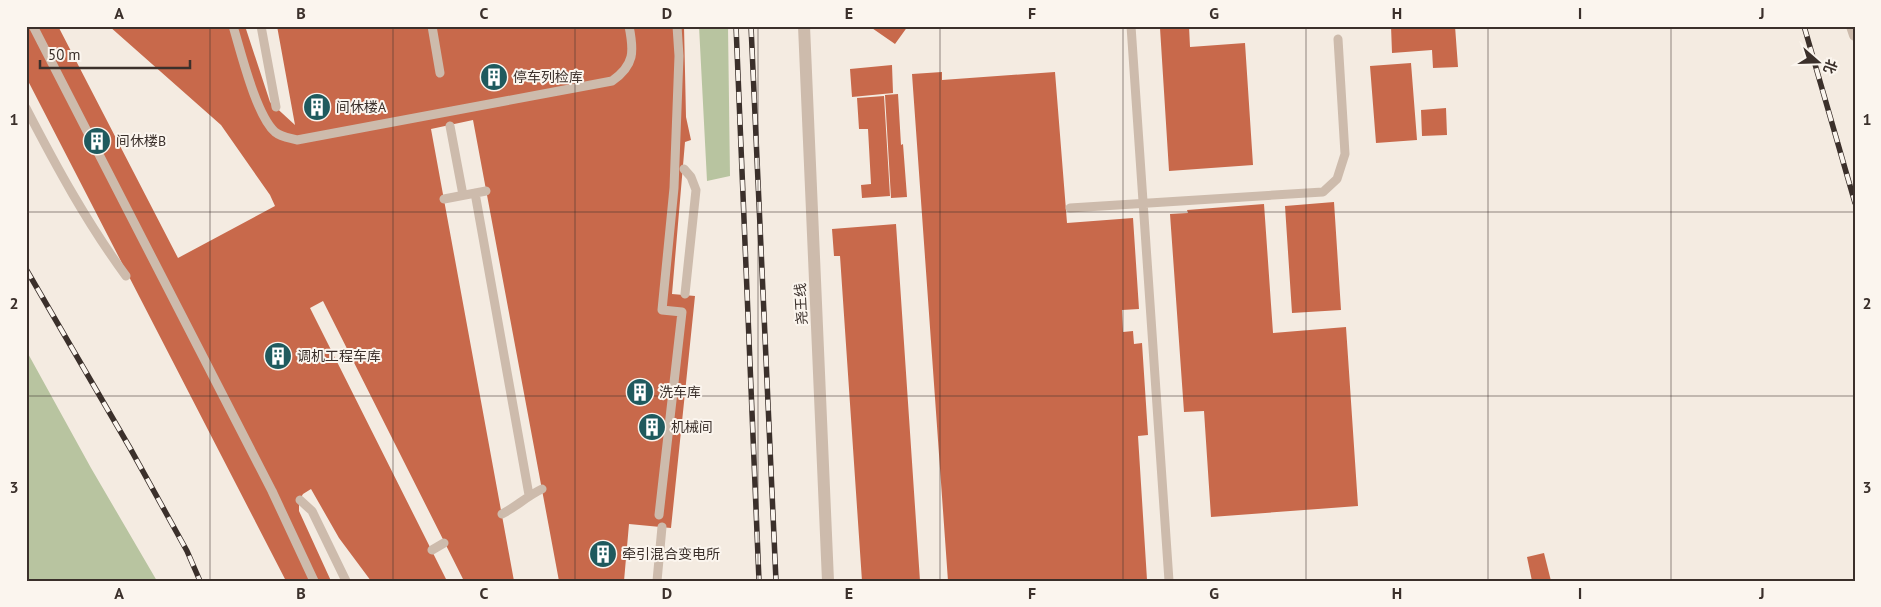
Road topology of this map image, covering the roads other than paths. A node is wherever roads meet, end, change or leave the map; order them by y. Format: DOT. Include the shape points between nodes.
graph roads {
  1 [pos="33,26"];
  2 [pos="233,26"];
  3 [pos="261,26"];
  4 [pos="432,26"];
  5 [pos="629,26"];
  6 [pos="677,26"];
  7 [pos="804,26"];
  8 [pos="1131,26"];
  9 [pos="1852,26"];
  10 [pos="1855,36"];
  11 [pos="1338,39"];
  12 [pos="440,73"];
  13 [pos="276,107"];
  14 [pos="26,108"];
  15 [pos="450,126"];
  16 [pos="684,169"];
  17 [pos="486,191"];
  18 [pos="475,193"];
  19 [pos="463,195"];
  20 [pos="444,199"];
  21 [pos="1143,204"];
  22 [pos="1070,208"];
  23 [pos="126,276"];
  24 [pos="686,294"];
  25 [pos="542,489"];
  26 [pos="529,495"];
  27 [pos="300,500"];
  28 [pos="502,514"];
  29 [pos="659,515"];
  30 [pos="662,527"];
  31 [pos="444,543"];
  32 [pos="432,550"];
  33 [pos="314,581"];
  34 [pos="346,581"];
  35 [pos="657,581"];
  36 [pos="828,581"];
  37 [pos="1169,581"];
  1 -- 33 [label="lane, bridge" via="272,491"];
  2 -- 5 [label="lane, bridge" via="266,120 276,132 297,140 612,81 622,74 633,52"];
  3 -- 13 [label="lane"];
  4 -- 12 [label="lane"];
  6 -- 29 [label="lane, bridge" via="679,56 674,188 662,310 682,312"];
  7 -- 36 [label="street, 尧王线"];
  8 -- 21 [label="lane"];
  9 -- 10 [label="street"];
  11 -- 21 [label="lane" via="1345,154 1337,179 1323,192"];
  14 -- 23 [label="lane" via="103,245"];
  15 -- 19 [label="lane"];
  16 -- 24 [label="lane" via="696,190"];
  17 -- 18 [label="lane"];
  18 -- 19 [label="lane"];
  18 -- 26 [label="lane"];
  19 -- 20 [label="lane"];
  21 -- 22 [label="lane"];
  21 -- 37 [label="lane"];
  25 -- 26 [label="lane"];
  26 -- 28 [label="lane"];
  27 -- 34 [label="lane" via="312,512"];
  30 -- 35 [label="lane"];
  31 -- 32 [label="lane"];
}
